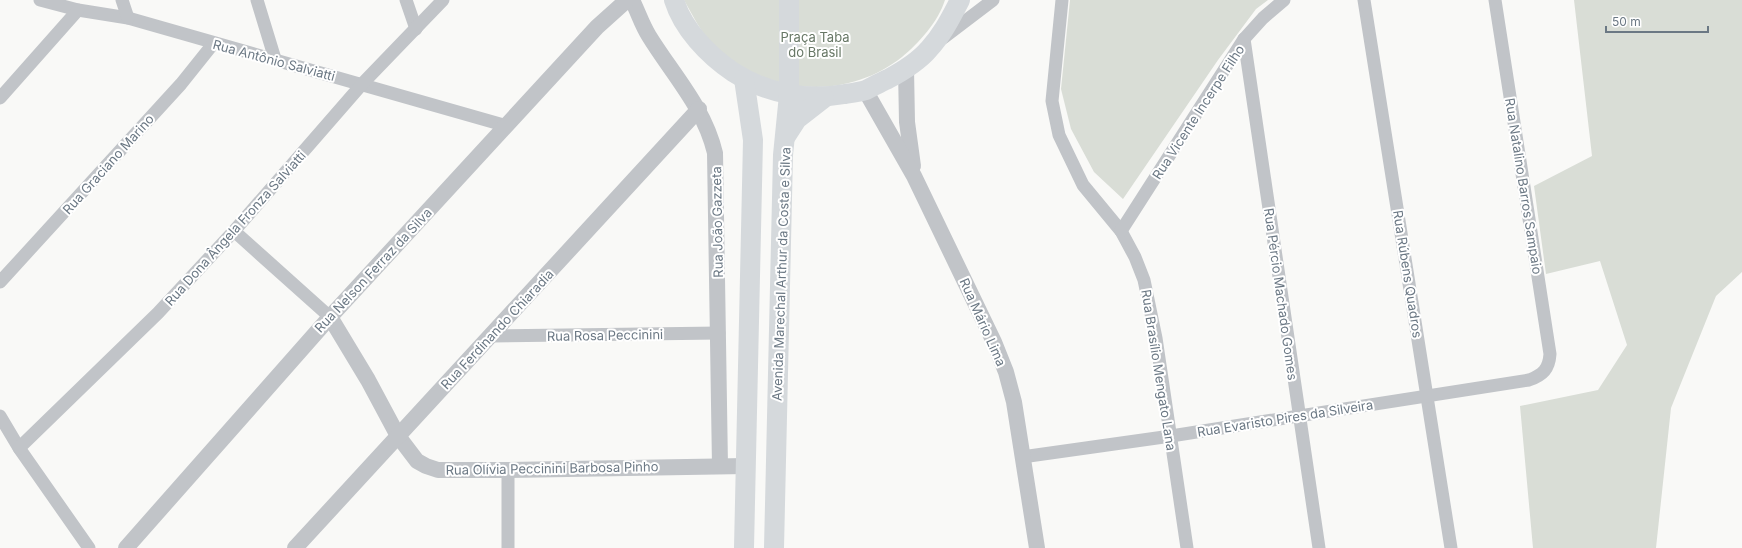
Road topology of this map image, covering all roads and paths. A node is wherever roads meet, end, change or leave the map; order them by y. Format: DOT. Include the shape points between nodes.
graph roads {
  1 [pos="40,0"];
  2 [pos="122,0"];
  3 [pos="257,0"];
  4 [pos="406,0"];
  5 [pos="443,0"];
  6 [pos="627,0"];
  7 [pos="632,0"];
  8 [pos="674,0"];
  9 [pos="774,0"];
  10 [pos="789,0"];
  11 [pos="960,0"];
  12 [pos="993,0"];
  13 [pos="1062,0"];
  14 [pos="1284,0"];
  15 [pos="1364,0"];
  16 [pos="1495,0"];
  17 [pos="78,10"];
  18 [pos="128,18"];
  19 [pos="416,29"];
  20 [pos="789,35"];
  21 [pos="1244,39"];
  22 [pos="212,44"];
  23 [pos="929,49"];
  24 [pos="275,59"];
  25 [pos="906,69"];
  26 [pos="744,79"];
  27 [pos="362,84"];
  28 [pos="865,90"];
  29 [pos="789,95"];
  30 [pos="0,98"];
  31 [pos="824,98"];
  32 [pos="698,109"];
  33 [pos="507,126"];
  34 [pos="786,136"];
  35 [pos="914,176"];
  36 [pos="234,230"];
  37 [pos="1121,231"];
  38 [pos="0,282"];
  39 [pos="330,317"];
  40 [pos="719,333"];
  41 [pos="491,336"];
  42 [pos="1546,371"];
  43 [pos="1428,396"];
  44 [pos="0,416"];
  45 [pos="1299,416"];
  46 [pos="398,436"];
  47 [pos="1170,436"];
  48 [pos="19,448"];
  49 [pos="1022,458"];
  50 [pos="720,466"];
  51 [pos="508,470"];
  52 [pos="746,476"];
  53 [pos="775,486"];
  54 [pos="89,548"];
  55 [pos="126,548"];
  56 [pos="295,548"];
  57 [pos="508,548"];
  58 [pos="744,548"];
  59 [pos="774,548"];
  60 [pos="1037,548"];
  61 [pos="1187,548"];
  62 [pos="1319,548"];
  63 [pos="1451,548"];
  1 -- 17 [label="street, Rua Antônio Salviatti"];
  2 -- 18 [label="street"];
  3 -- 24 [label="street"];
  4 -- 19 [label="street"];
  5 -- 19 [label="street, Rua Dona Ângela Fronza Salviatti"];
  6 -- 33 [label="street, Rua Nelson Ferraz da Silva" via="597,27"];
  7 -- 32 [label="street, Rua João Gazzeta" via="648,35"];
  8 -- 26 [label="main road" via="687,27 704,47 722,65"];
  9 -- 20 [label="main road"];
  10 -- 20 [label="main road, Avenida Marechal Arthur da Costa e Silva"];
  11 -- 23 [label="main road" via="947,26"];
  12 -- 23 [label="street"];
  13 -- 37 [label="street, Rua Brasílio Mengato Lana" via="1052,101 1059,135 1083,185"];
  14 -- 21 [label="street, Rua Vicente Incerpe Filho"];
  15 -- 43 [label="street, Rua Rúbens Quadros"];
  16 -- 42 [label="street, Rua Natalino Barros Sampaio" via="1550,354"];
  17 -- 18 [label="street, Rua Antônio Salviatti"];
  17 -- 30 [label="street"];
  18 -- 22 [label="street, Rua Antônio Salviatti"];
  19 -- 27 [label="street, Rua Dona Ângela Fronza Salviatti"];
  20 -- 29 [label="main road, Avenida Marechal Arthur da Costa e Silva"];
  21 -- 37 [label="street, Rua Vicente Incerpe Filho"];
  21 -- 45 [label="street, Rua Pércio Machado Gomes"];
  22 -- 24 [label="street, Rua Antônio Salviatti"];
  22 -- 38 [label="street, Rua Graciano Marino" via="181,84"];
  23 -- 25 [label="main road"];
  24 -- 27 [label="street, Rua Antônio Salviatti"];
  25 -- 28 [label="main road"];
  25 -- 35 [label="street, Rua Mário Lima" via="907,122"];
  26 -- 29 [label="main road" via="774,92"];
  26 -- 52 [label="main road" via="753,140"];
  27 -- 33 [label="street, Rua Antônio Salviatti"];
  27 -- 36 [label="street, Rua Dona Ângela Fronza Salviatti"];
  28 -- 31 [label="main road"];
  28 -- 35 [label="street, Rua Mário Lima"];
  29 -- 31 [label="main road"];
  29 -- 34 [label="main road, Avenida Marechal Arthur da Costa e Silva"];
  31 -- 34 [label="main road" via="798,119"];
  32 -- 40 [label="street, Rua João Gazzeta" via="710,133 715,153"];
  32 -- 41 [label="street, Rua Ferdinando Chiaradia"];
  33 -- 39 [label="street, Rua Nelson Ferraz da Silva"];
  34 -- 53 [label="main road, Avenida Marechal Arthur da Costa e Silva" via="783,155"];
  35 -- 49 [label="street, Rua Mário Lima" via="1006,372 1014,402"];
  36 -- 39 [label="street, Rua Olívia Peccinini Barbosa Pinho"];
  36 -- 48 [label="street, Rua Dona Ângela Fronza Salviatti" via="158,313"];
  37 -- 47 [label="street, Rua Brasílio Mengato Lana" via="1144,280 1156,338"];
  39 -- 46 [label="street, Rua Olívia Peccinini Barbosa Pinho"];
  39 -- 55 [label="street, Rua Nelson Ferraz da Silva"];
  40 -- 41 [label="street, Rua Rosa Peccinini"];
  40 -- 50 [label="street, Rua João Gazzeta"];
  41 -- 46 [label="street, Rua Ferdinando Chiaradia"];
  42 -- 43 [label="street, Rua Evaristo Pires da Silveira" via="1529,380"];
  43 -- 45 [label="street, Rua Evaristo Pires da Silveira"];
  43 -- 63 [label="street, Rua Rúbens Quadros"];
  44 -- 48 [label="street"];
  45 -- 47 [label="street, Rua Evaristo Pires da Silveira"];
  45 -- 62 [label="street, Rua Pércio Machado Gomes"];
  46 -- 51 [label="street, Rua Olívia Peccinini Barbosa Pinho" via="417,462 438,470"];
  46 -- 56 [label="street, Rua Ferdinando Chiaradia"];
  47 -- 49 [label="street, Rua Evaristo Pires da Silveira"];
  47 -- 61 [label="street, Rua Brasílio Mengato Lana"];
  48 -- 54 [label="street"];
  49 -- 60 [label="street, Rua Mário Lima"];
  50 -- 51 [label="street, Rua Olívia Peccinini Barbosa Pinho"];
  50 -- 52 [label="street, Rua Olívia Peccinini Barbosa Pinho"];
  51 -- 57 [label="street"];
  52 -- 53 [label="main road"];
  52 -- 58 [label="main road"];
  53 -- 59 [label="main road, Avenida Marechal Arthur da Costa e Silva"];
}
